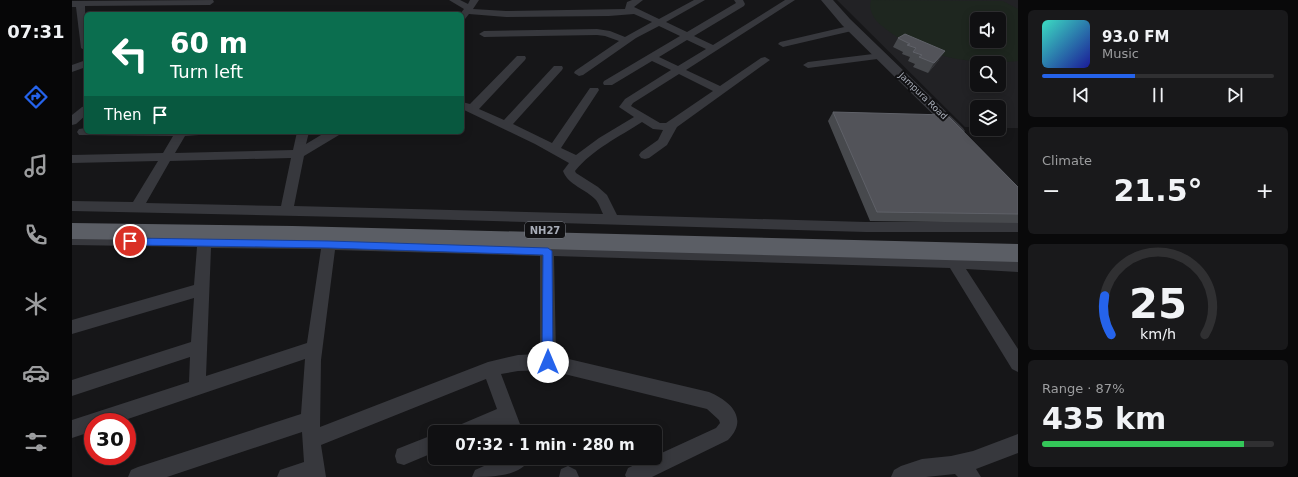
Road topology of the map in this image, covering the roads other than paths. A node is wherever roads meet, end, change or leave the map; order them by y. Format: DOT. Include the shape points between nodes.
graph roads {
  1 [pos="453,0"];
  2 [pos="475,0"];
  3 [pos="626,0"];
  4 [pos="639,0"];
  5 [pos="701,0"];
  6 [pos="738,0"];
  7 [pos="791,0"];
  8 [pos="826,0"];
  9 [pos="212,1"];
  10 [pos="76,4"];
  11 [pos="154,4"];
  12 [pos="201,10"];
  13 [pos="636,11"];
  14 [pos="144,12"];
  15 [pos="466,12"];
  16 [pos="619,13"];
  17 [pos="522,14"];
  18 [pos="661,22"];
  19 [pos="853,28"];
  20 [pos="522,33"];
  21 [pos="84,34"];
  22 [pos="484,34"];
  23 [pos="688,36"];
  24 [pos="626,41"];
  25 [pos="783,44"];
  26 [pos="712,48"];
  27 [pos="881,56"];
  28 [pos="652,57"];
  29 [pos="521,58"];
  30 [pos="765,60"];
  31 [pos="84,64"];
  32 [pos="808,65"];
  33 [pos="558,68"];
  34 [pos="72,69"];
  35 [pos="678,70"];
  36 [pos="579,73"];
  37 [pos="608,83"];
  38 [pos="594,90"];
  39 [pos="721,91"];
  40 [pos="467,107"];
  41 [pos="84,111"];
  42 [pos="642,117"];
  43 [pos="72,121"];
  44 [pos="506,125"];
  45 [pos="671,126"];
  46 [pos="180,134"];
  47 [pos="303,134"];
  48 [pos="332,134"];
  49 [pos="966,139"];
  50 [pos="554,150"];
  51 [pos="298,154"];
  52 [pos="646,155"];
  53 [pos="167,157"];
  54 [pos="72,159"];
  55 [pos="576,161"];
  56 [pos="72,206"];
  57 [pos="136,208"];
  58 [pos="286,211"];
  59 [pos="72,218"];
  60 [pos="613,220"];
  61 [pos="1018,227"];
  62 [pos="72,231"];
  63 [pos="1018,238"];
  64 [pos="72,240"];
  65 [pos="204,242"];
  66 [pos="329,244"];
  67 [pos="548,251"];
  68 [pos="1018,253"];
  69 [pos="954,262"];
  70 [pos="1018,266"];
  71 [pos="201,288"];
  72 [pos="72,327"];
  73 [pos="199,347"];
  74 [pos="314,348"];
  75 [pos="548,362"];
  76 [pos="1018,364"];
  77 [pos="491,370"];
  78 [pos="197,386"];
  79 [pos="72,388"];
  80 [pos="507,414"];
  81 [pos="310,420"];
  82 [pos="480,425"];
  83 [pos="511,425"];
  84 [pos="72,429"];
  85 [pos="312,439"];
  86 [pos="1018,443"];
  87 [pos="428,446"];
  88 [pos="404,456"];
  89 [pos="508,465"];
  90 [pos="965,470"];
  91 [pos="315,472"];
  92 [pos="635,475"];
  93 [pos="138,477"];
  94 [pos="287,477"];
  95 [pos="482,477"];
  96 [pos="901,477"];
  1 -- 15 [label="street"];
  2 -- 15 [label="street"];
  3 -- 16 [label="street"];
  4 -- 13 [label="street" via="629,6"];
  5 -- 18 [label="street"];
  6 -- 23 [label="street" via="740,5"];
  7 -- 26 [label="street"];
  8 -- 19 [label="street, Jampura Road"];
  9 -- 11 [label="street"];
  9 -- 12 [label="street"];
  10 -- 11 [label="street"];
  10 -- 21 [label="street"];
  11 -- 14 [label="street"];
  13 -- 16 [label="street"];
  13 -- 18 [label="street"];
  15 -- 17 [label="street"];
  16 -- 17 [label="street"];
  17 -- 20 [label="street"];
  18 -- 23 [label="street"];
  18 -- 24 [label="street"];
  19 -- 25 [label="street"];
  19 -- 27 [label="street, Jampura Road"];
  20 -- 22 [label="street"];
  20 -- 24 [label="street" via="596,32"];
  23 -- 26 [label="street"];
  23 -- 28 [label="street"];
  24 -- 36 [label="street"];
  26 -- 35 [label="street"];
  27 -- 32 [label="street"];
  27 -- 49 [label="street, Jampura Road"];
  28 -- 35 [label="street"];
  28 -- 37 [label="street"];
  29 -- 40 [label="street"];
  30 -- 39 [label="street"];
  31 -- 34 [label="street"];
  33 -- 44 [label="street"];
  35 -- 39 [label="street"];
  35 -- 42 [label="street" via="626,103 627,109"];
  38 -- 50 [label="street"];
  39 -- 45 [label="street"];
  40 -- 44 [label="street"];
  41 -- 43 [label="street"];
  42 -- 45 [label="street" via="661,127"];
  42 -- 55 [label="street"];
  44 -- 50 [label="street"];
  45 -- 52 [label="street" via="663,142"];
  46 -- 53 [label="street"];
  47 -- 51 [label="street"];
  48 -- 51 [label="street"];
  50 -- 55 [label="street"];
  51 -- 53 [label="street"];
  51 -- 58 [label="street"];
  53 -- 54 [label="street"];
  53 -- 57 [label="street"];
  55 -- 60 [label="street" via="569,170 571,176 602,198"];
  56 -- 57 [label="street"];
  57 -- 58 [label="street"];
  58 -- 60 [label="street"];
  59 -- 63 [label="highway, NH27" via="615,232"];
  60 -- 61 [label="street" via="866,227"];
  62 -- 68 [label="highway, NH27" via="293,234"];
  64 -- 65 [label="street"];
  65 -- 66 [label="street"];
  65 -- 71 [label="street"];
  66 -- 67 [label="street"];
  66 -- 74 [label="street"];
  67 -- 69 [label="street"];
  67 -- 75 [label="street"];
  69 -- 70 [label="street"];
  69 -- 76 [label="street"];
  71 -- 72 [label="street"];
  71 -- 73 [label="street"];
  73 -- 78 [label="street"];
  73 -- 79 [label="street"];
  74 -- 78 [label="street"];
  74 -- 81 [label="street"];
  75 -- 77 [label="street" via="524,362"];
  75 -- 92 [label="street" via="709,401 717,405 729,419 729,427 722,434"];
  77 -- 80 [label="street"];
  77 -- 85 [label="street"];
  78 -- 84 [label="street"];
  80 -- 82 [label="street"];
  80 -- 83 [label="street"];
  81 -- 85 [label="street"];
  81 -- 93 [label="street"];
  85 -- 91 [label="street"];
  86 -- 90 [label="street"];
  87 -- 88 [label="street"];
  89 -- 95 [label="street"];
  90 -- 96 [label="street" via="923,468"];
  91 -- 94 [label="street"];
}
